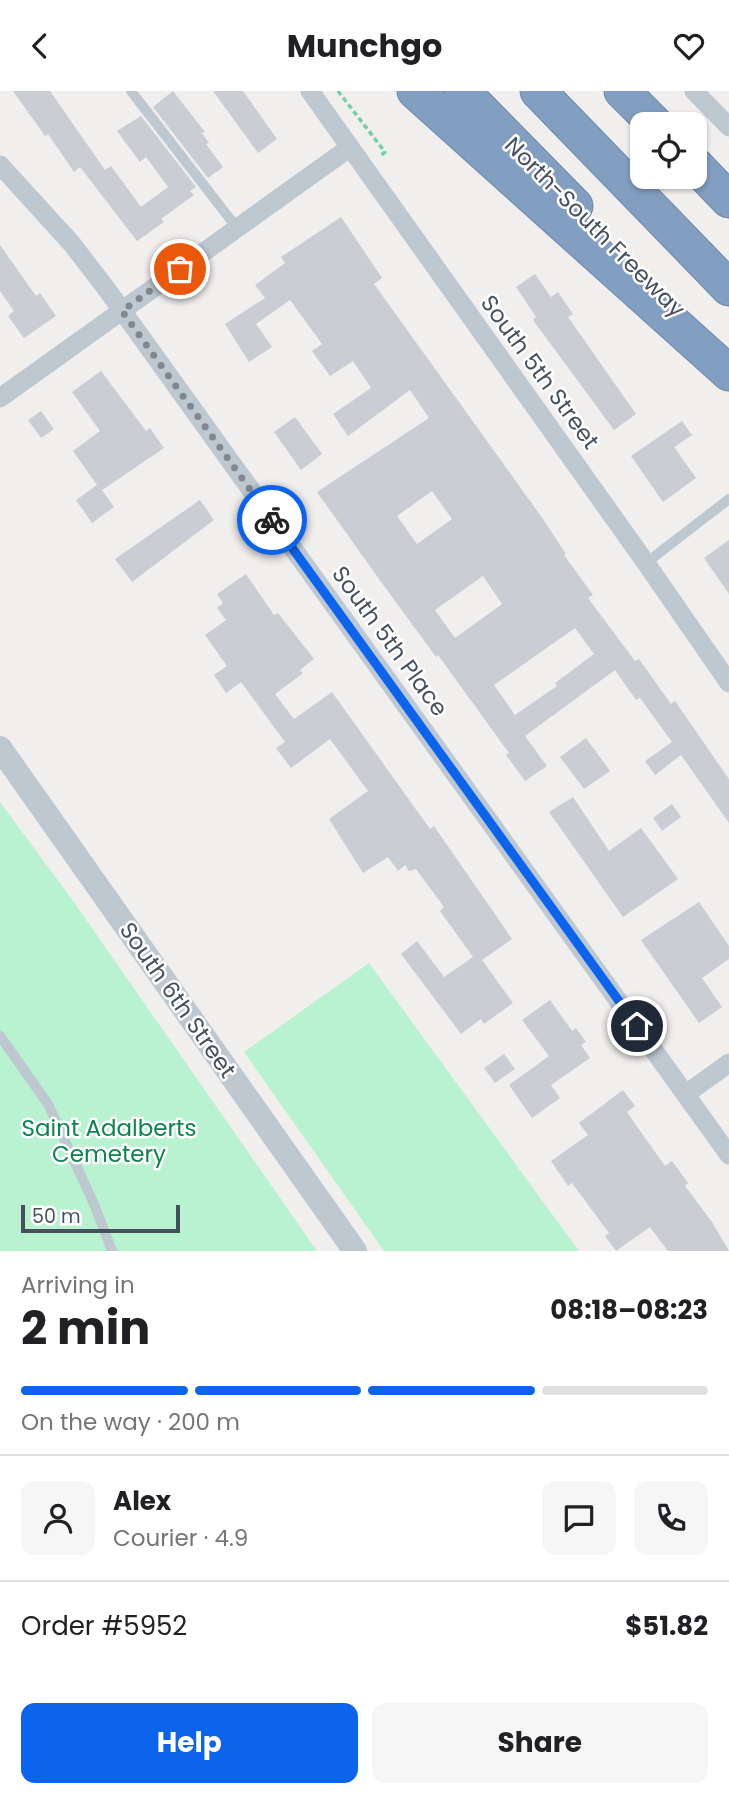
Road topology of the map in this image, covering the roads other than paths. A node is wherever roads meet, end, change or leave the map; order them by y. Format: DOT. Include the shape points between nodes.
graph roads {
  1 [pos="131,91"];
  2 [pos="310,91"];
  3 [pos="415,91"];
  4 [pos="462,91"];
  5 [pos="538,91"];
  6 [pos="622,91"];
  7 [pos="694,91"];
  8 [pos="643,112"];
  9 [pos="729,127"];
  10 [pos="349,148"];
  11 [pos="0,165"];
  12 [pos="707,177"];
  13 [pos="729,200"];
  14 [pos="237,228"];
  15 [pos="729,288"];
  16 [pos="122,311"];
  17 [pos="729,362"];
  18 [pos="729,373"];
  19 [pos="0,398"];
  20 [pos="729,499"];
  21 [pos="646,563"];
  22 [pos="729,683"];
  23 [pos="0,748"];
  24 [pos="0,1036"];
  25 [pos="729,1063"];
  26 [pos="686,1094"];
  27 [pos="729,1155"];
  28 [pos="111,1251"];
  29 [pos="355,1251"];
  1 -- 14 [label="lane"];
  2 -- 10 [label="street, South 5th Street"];
  3 -- 18 [label="highway"];
  4 -- 17 [label="highway, North-South Freeway"];
  5 -- 15 [label="highway"];
  6 -- 8 [label="highway"];
  7 -- 9 [label="street"];
  10 -- 14 [label="street"];
  10 -- 21 [label="street, South 5th Street"];
  11 -- 16 [label="street, South 5th Place" via="72,244"];
  12 -- 13 [label="highway"];
  14 -- 16 [label="street"];
  16 -- 19 [label="street"];
  16 -- 26 [label="street, South 5th Place"];
  20 -- 21 [label="lane"];
  21 -- 22 [label="street, South 5th Street"];
  23 -- 29 [label="street, South 6th Street"];
  24 -- 28 [label="lane" via="48,1104"];
  25 -- 26 [label="street"];
  26 -- 27 [label="street, South 5th Place"];
}
